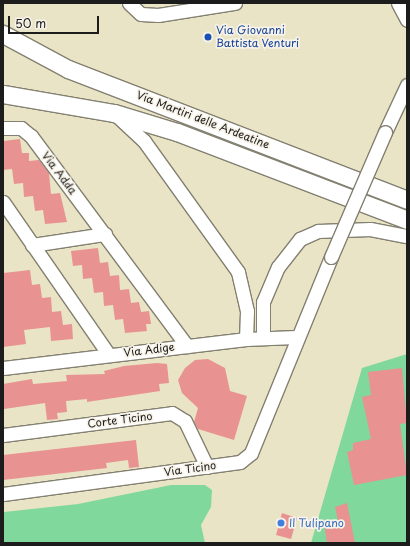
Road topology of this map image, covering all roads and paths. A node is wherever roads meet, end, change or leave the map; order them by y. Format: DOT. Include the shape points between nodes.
graph roads {
  1 [pos="129,3"];
  2 [pos="235,3"];
  3 [pos="398,3"];
  4 [pos="407,20"];
  5 [pos="3,34"];
  6 [pos="407,85"];
  7 [pos="3,94"];
  8 [pos="114,113"];
  9 [pos="3,128"];
  10 [pos="407,200"];
  11 [pos="3,202"];
  12 [pos="407,220"];
  13 [pos="105,234"];
  14 [pos="407,236"];
  15 [pos="32,245"];
  16 [pos="263,337"];
  17 [pos="296,337"];
  18 [pos="246,339"];
  19 [pos="188,346"];
  20 [pos="109,355"];
  21 [pos="3,368"];
  22 [pos="3,435"];
  23 [pos="208,467"];
  24 [pos="3,494"];
  1 -- 2 [label="street" via="141,14 158,15"];
  3 -- 4 [label="street"];
  5 -- 10 [label="street, Via Martiri delle Ardeatine" via="68,69"];
  6 -- 17 [label="street, Via Ticino, bridge"];
  7 -- 8 [label="street, Via Martiri delle Ardeatine"];
  8 -- 12 [label="street, Via Martiri delle Ardeatine" via="176,132"];
  8 -- 18 [label="street" via="144,141 238,272 247,311"];
  9 -- 13 [label="street, Via Adda" via="21,128 32,136"];
  11 -- 15 [label="street"];
  13 -- 15 [label="street"];
  13 -- 19 [label="street, Via Adda"];
  14 -- 16 [label="street" via="370,229 318,231 300,239 278,267 263,302"];
  15 -- 20 [label="street"];
  16 -- 17 [label="street, Via Adige"];
  16 -- 18 [label="street, Via Adige"];
  17 -- 23 [label="street, Via Ticino" via="251,453 240,462"];
  18 -- 19 [label="street, Via Adige"];
  19 -- 20 [label="street, Via Adige"];
  20 -- 21 [label="street, Via Adige"];
  22 -- 23 [label="street, Corte Ticino" via="172,413 185,421"];
  23 -- 24 [label="street, Via Ticino"];
}
